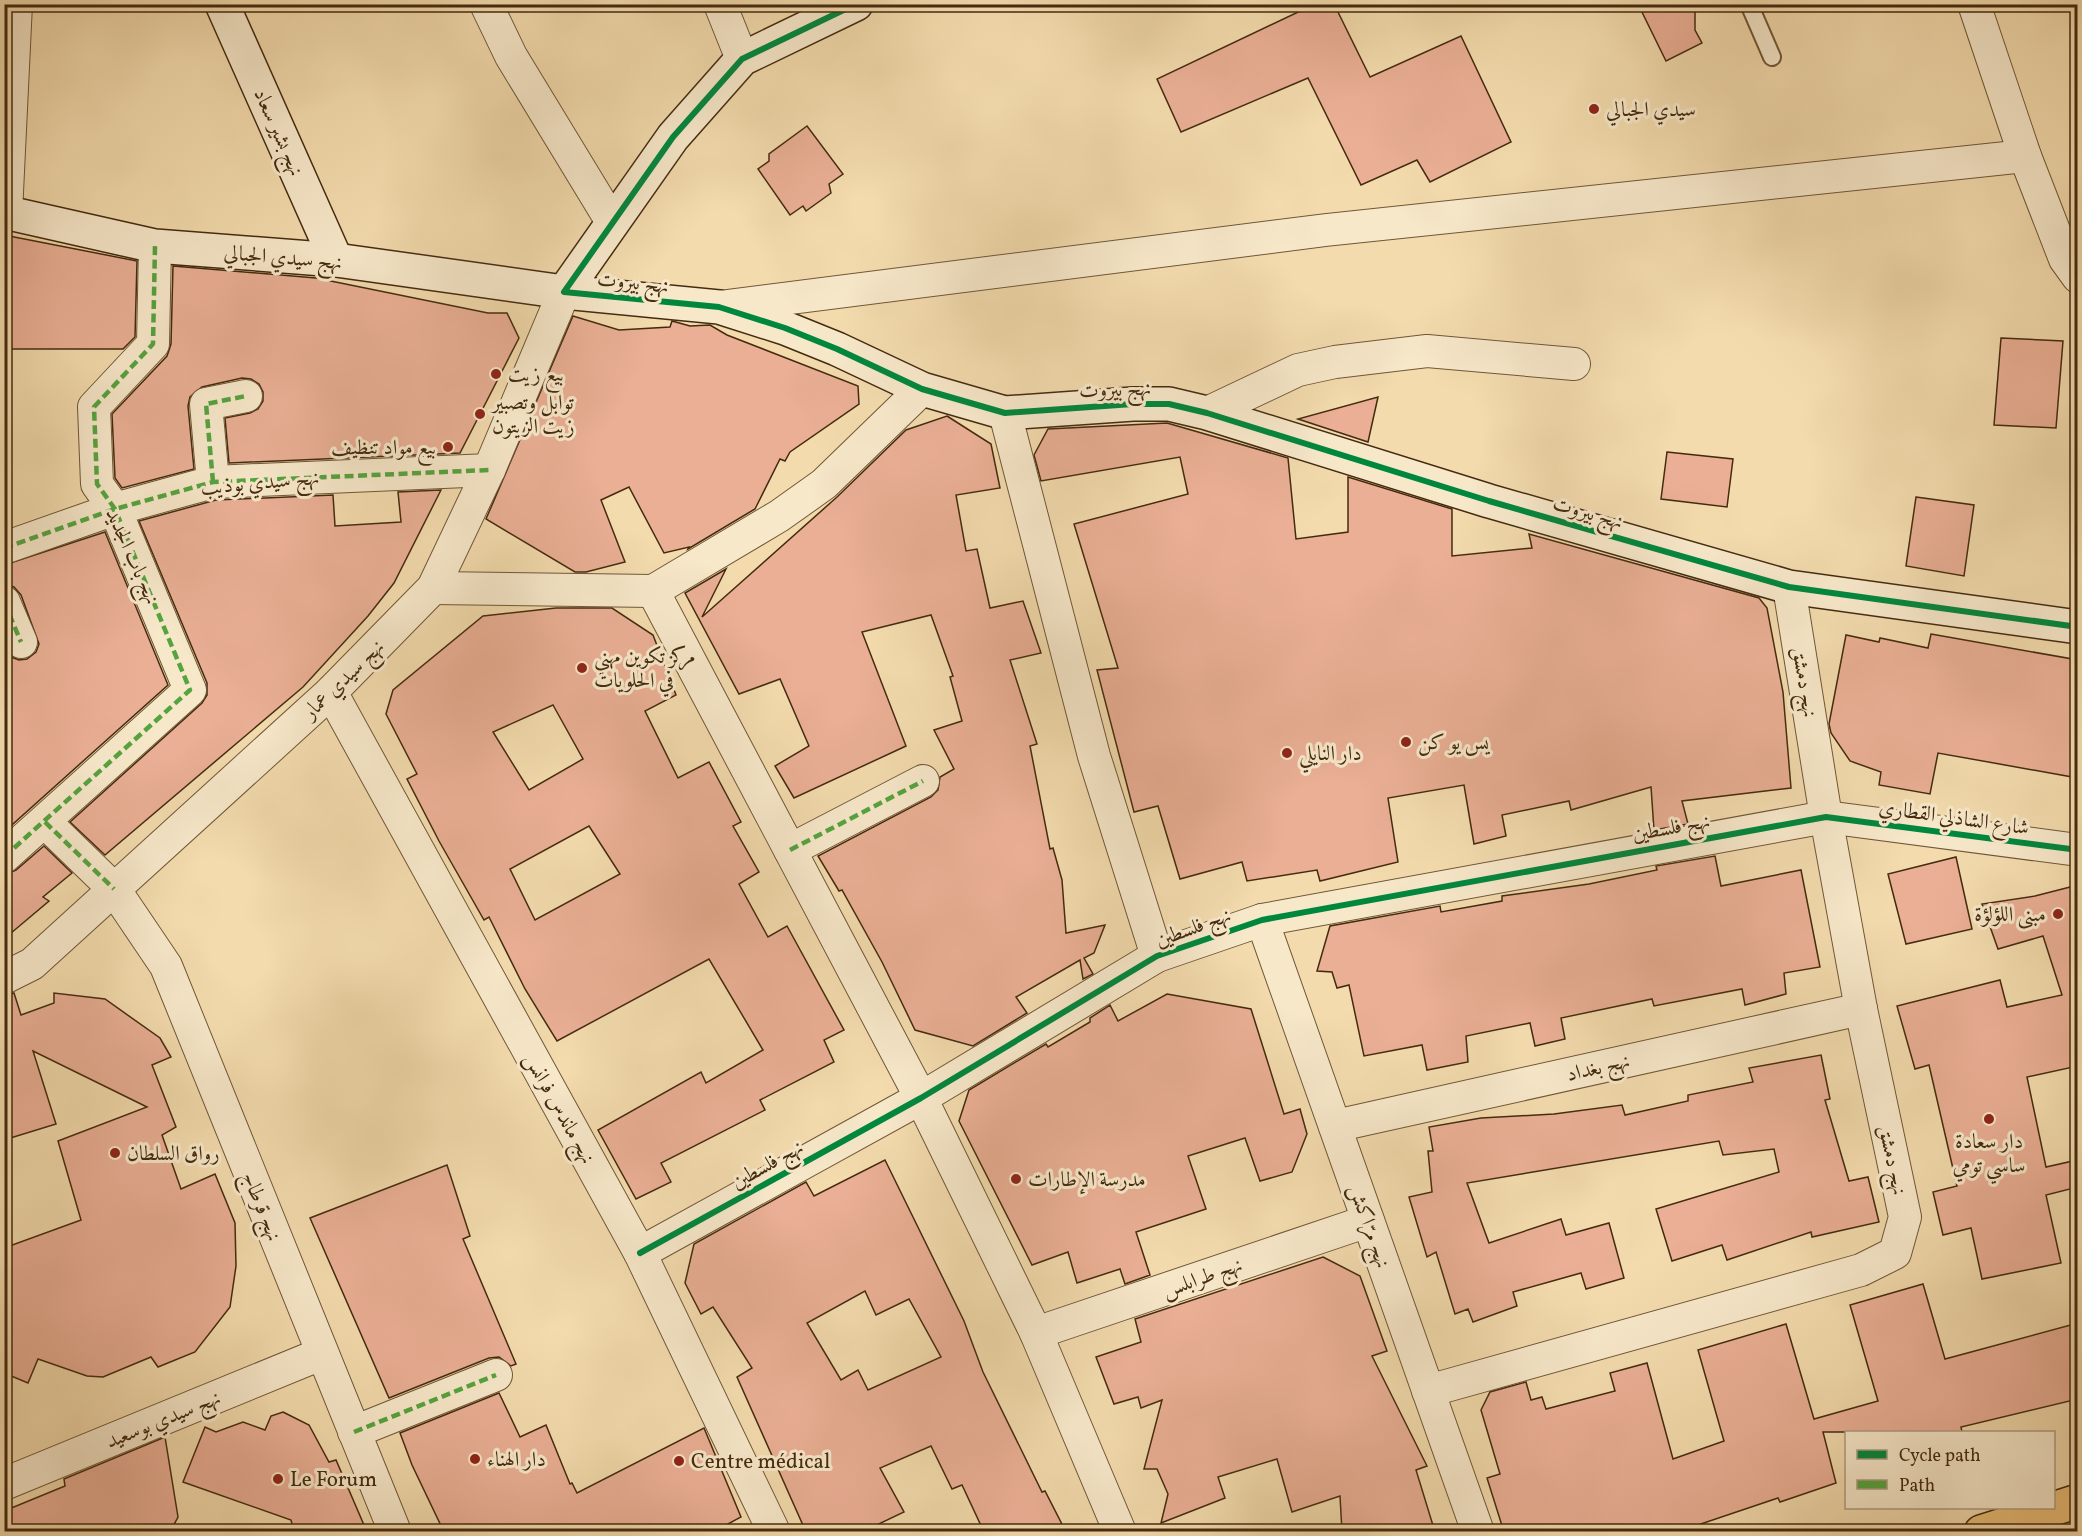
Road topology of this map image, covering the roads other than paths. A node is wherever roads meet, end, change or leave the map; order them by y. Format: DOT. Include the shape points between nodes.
graph roads {
  1 [pos="16,4"];
  2 [pos="222,4"];
  3 [pos="486,4"];
  4 [pos="720,4"];
  5 [pos="856,4"];
  6 [pos="1749,4"];
  7 [pos="1974,4"];
  8 [pos="1772,57"];
  9 [pos="742,58"];
  10 [pos="2025,156"];
  11 [pos="5,213"];
  12 [pos="612,222"];
  13 [pos="155,246"];
  14 [pos="336,260"];
  15 [pos="2078,277"];
  16 [pos="564,292"];
  17 [pos="719,308"];
  18 [pos="1574,364"];
  19 [pos="922,389"];
  20 [pos="246,396"];
  21 [pos="1005,413"];
  22 [pos="1207,413"];
  23 [pos="489,470"];
  24 [pos="213,482"];
  25 [pos="115,509"];
  26 [pos="6,543"];
  27 [pos="1789,587"];
  28 [pos="433,588"];
  29 [pos="653,591"];
  30 [pos="4,602"];
  31 [pos="2078,627"];
  32 [pos="21,642"];
  33 [pos="331,693"];
  34 [pos="922,781"];
  35 [pos="1826,817"];
  36 [pos="45,822"];
  37 [pos="790,850"];
  38 [pos="2078,850"];
  39 [pos="4,857"];
  40 [pos="114,889"];
  41 [pos="1262,920"];
  42 [pos="1157,956"];
  43 [pos="4,978"];
  44 [pos="1861,1009"];
  45 [pos="921,1098"];
  46 [pos="1335,1126"];
  47 [pos="1368,1221"];
  48 [pos="640,1253"];
  49 [pos="1036,1333"];
  50 [pos="321,1354"];
  51 [pos="496,1375"];
  52 [pos="1428,1391"];
  53 [pos="354,1432"];
  54 [pos="4,1484"];
  55 [pos="2078,1502"];
  56 [pos="395,1532"];
  57 [pos="774,1532"];
  58 [pos="1120,1532"];
  59 [pos="1478,1532"];
  60 [pos="1981,1532"];
  1 -- 11 [label="street"];
  2 -- 14 [label="street, نهج بشير سعاد"];
  3 -- 12 [label="street" via="511,56"];
  4 -- 9 [label="street"];
  5 -- 9 [label="street, نهج بيروت"];
  6 -- 8 [label="lane"];
  7 -- 10 [label="street"];
  9 -- 12 [label="street, نهج بيروت" via="673,137"];
  10 -- 15 [label="street" via="2066,259"];
  10 -- 17 [label="street" via="1315,231"];
  11 -- 13 [label="street, نهج سيدي الجبالي"];
  12 -- 16 [label="street, نهج بيروت"];
  13 -- 14 [label="street, نهج سيدي الجبالي"];
  13 -- 25 [label="street, نهج باب الجديد" via="153,344 94,407 97,484"];
  14 -- 16 [label="street, نهج سيدي الجبالي"];
  16 -- 17 [label="street, نهج بيروت"];
  16 -- 23 [label="street, نهج سيدي عمار"];
  17 -- 19 [label="street, نهج بيروت" via="785,328"];
  18 -- 22 [label="street" via="1427,351 1335,362 1298,370"];
  19 -- 21 [label="street, نهج بيروت"];
  19 -- 29 [label="street" via="824,484 779,516"];
  20 -- 24 [label="street" via="206,405"];
  21 -- 22 [label="street, نهج بيروت" via="1169,405"];
  21 -- 42 [label="street" via="1094,756"];
  22 -- 27 [label="street, نهج بيروت" via="1490,501"];
  23 -- 24 [label="street, نهج سيدي بوذيب"];
  23 -- 28 [label="street, نهج سيدي عمار"];
  24 -- 25 [label="street, نهج سيدي بوذيب"];
  25 -- 26 [label="street, نهج سيدي بوذيب"];
  25 -- 36 [label="street, نهج باب الجديد" via="190,690"];
  27 -- 31 [label="street, نهج بيروت"];
  27 -- 35 [label="street, نهج دمشق"];
  28 -- 29 [label="street"];
  28 -- 33 [label="street, نهج سيدي عمار"];
  29 -- 37 [label="street"];
  30 -- 32 [label="street"];
  33 -- 40 [label="street, نهج سيدي عمار"];
  33 -- 48 [label="street, نهج ماندس فرانس"];
  34 -- 37 [label="street"];
  35 -- 38 [label="street, شارع الشاذلي القطاري"];
  35 -- 41 [label="street, نهج فلسطين"];
  35 -- 44 [label="street, نهج دمشق"];
  36 -- 39 [label="street, نهج باب الجديد"];
  36 -- 40 [label="street"];
  37 -- 45 [label="street"];
  40 -- 43 [label="street, نهج سيدي عمار" via="32,964"];
  40 -- 50 [label="street, نهج قرطاج" via="166,966"];
  41 -- 42 [label="street, نهج فلسطين"];
  41 -- 46 [label="street, نهج مرّاكش"];
  42 -- 45 [label="street, نهج فلسطين"];
  44 -- 46 [label="street, نهج بغداد"];
  44 -- 52 [label="street, نهج دمشق" via="1905,1217 1895,1252 1861,1270"];
  45 -- 48 [label="street, نهج فلسطين"];
  45 -- 49 [label="street"];
  46 -- 47 [label="street, نهج مرّاكش"];
  47 -- 49 [label="street, نهج طرابلس"];
  47 -- 52 [label="street, نهج مرّاكش"];
  48 -- 57 [label="street, نهج ماندس فرانس"];
  49 -- 58 [label="street"];
  50 -- 53 [label="street, نهج قرطاج"];
  50 -- 54 [label="street, نهج سيدي بوسعيد"];
  51 -- 53 [label="street"];
  52 -- 59 [label="street, نهج مرّاكش"];
  53 -- 56 [label="street, نهج قرطاج"];
  55 -- 60 [label="main road"];
}
